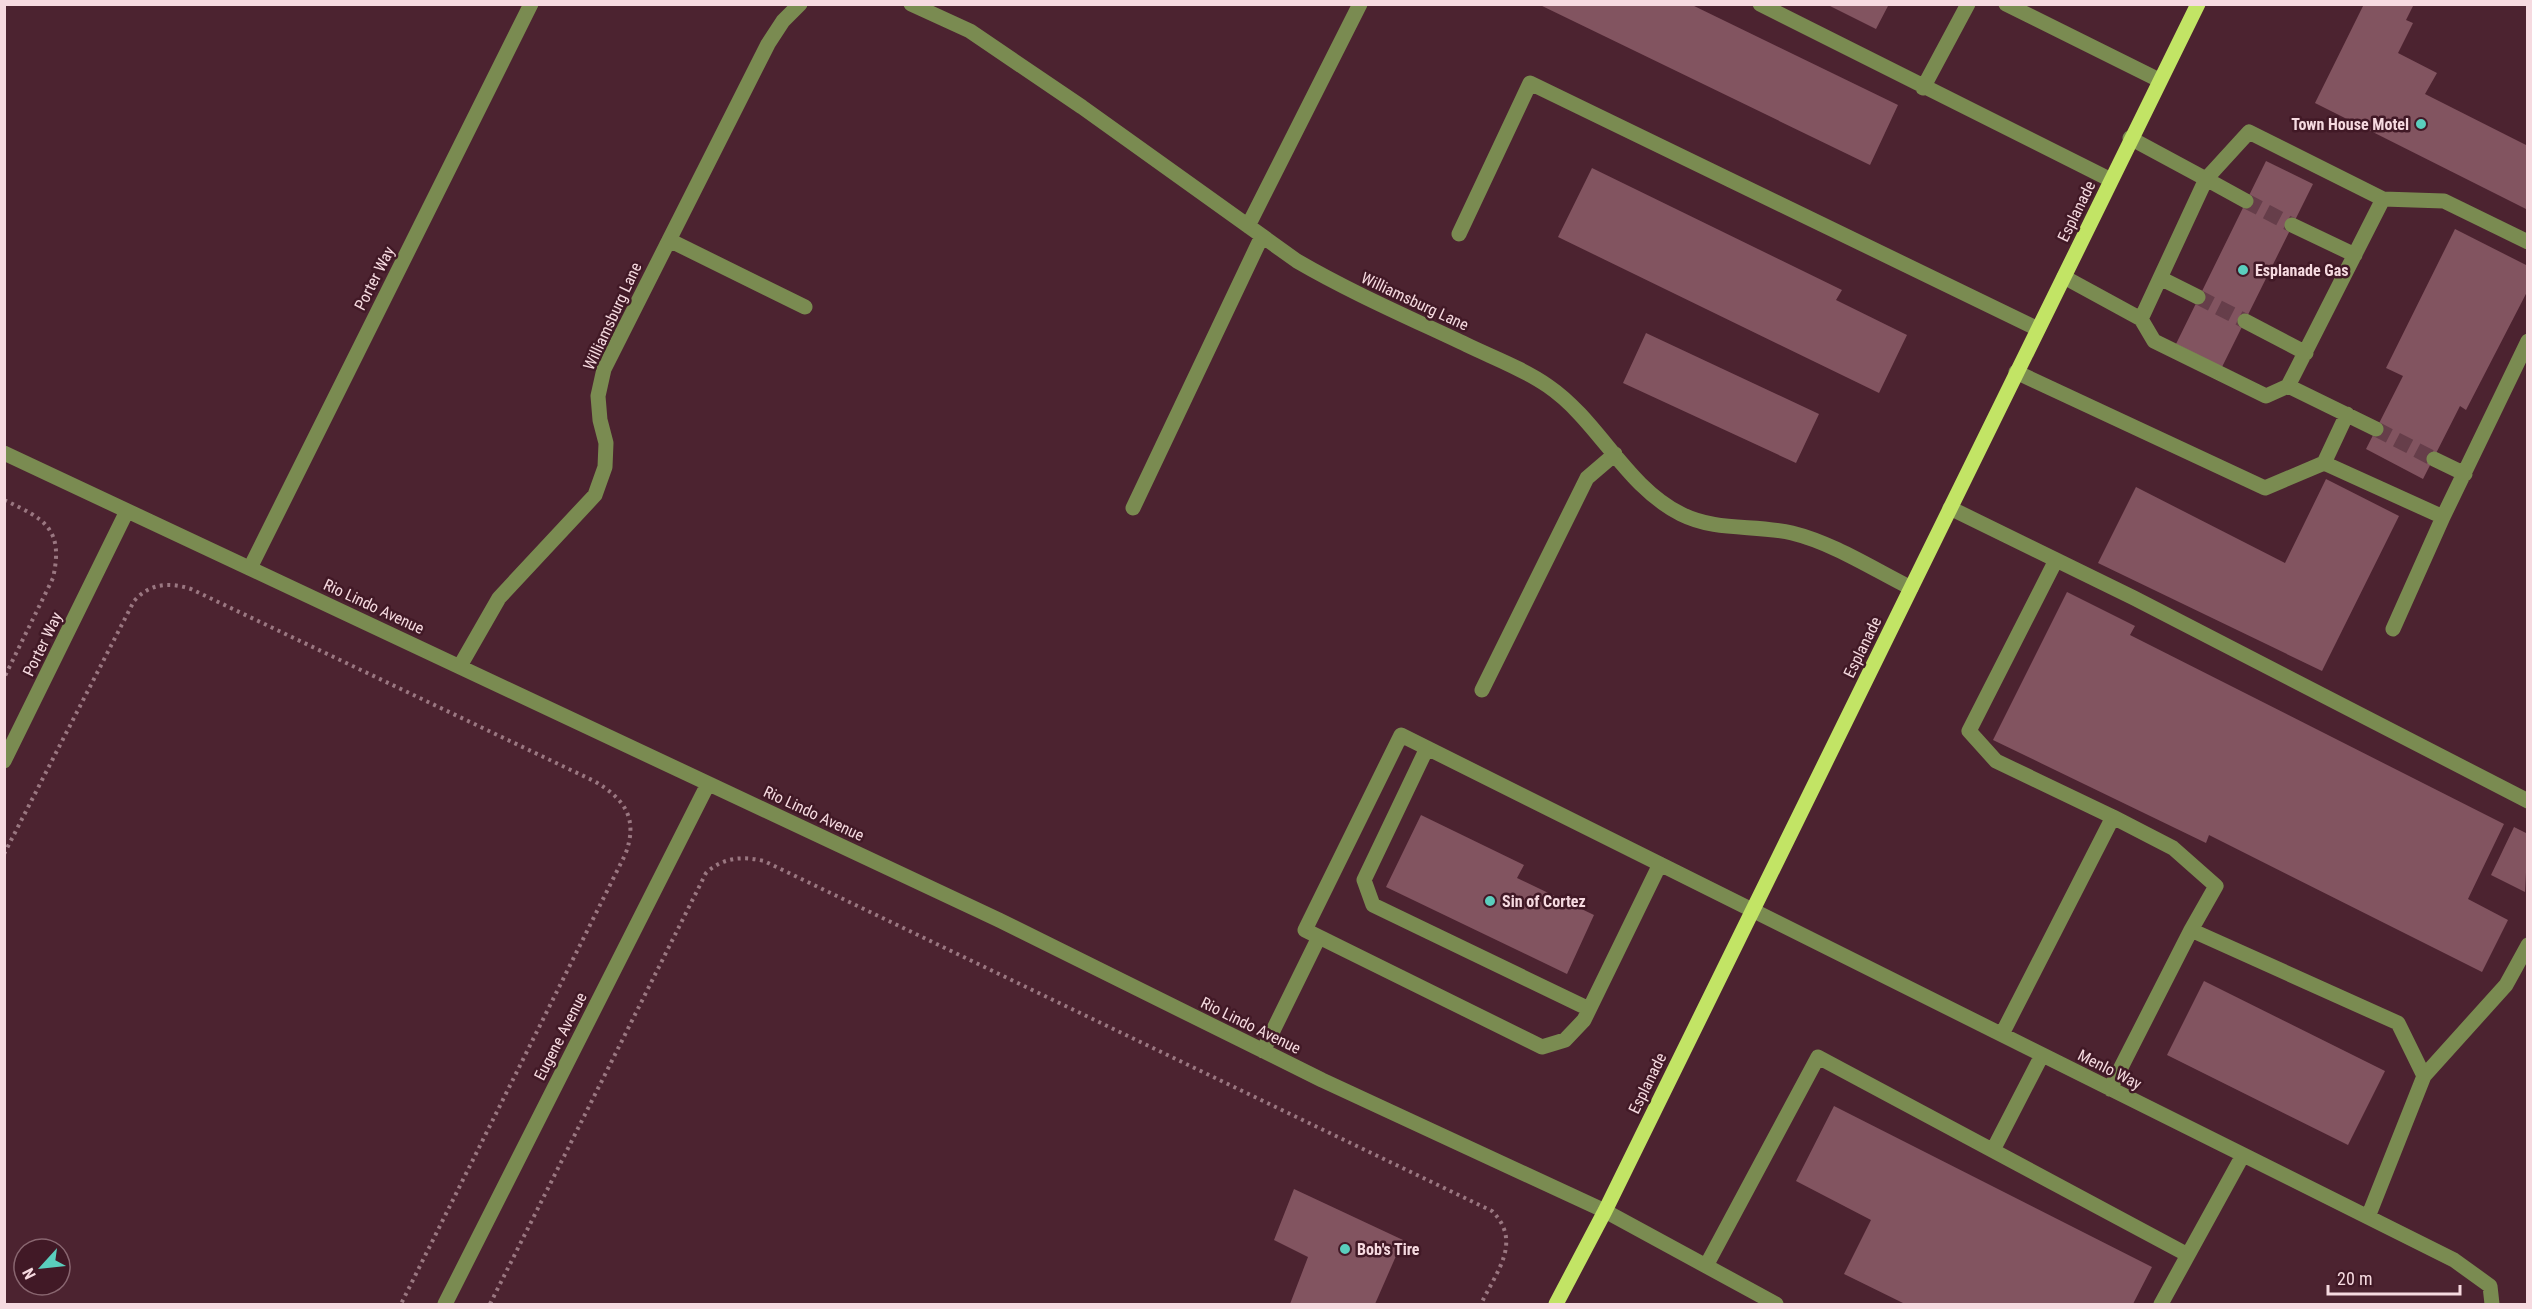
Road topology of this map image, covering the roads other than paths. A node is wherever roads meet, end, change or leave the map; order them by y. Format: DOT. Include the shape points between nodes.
graph roads {
  1 [pos="531,4"];
  2 [pos="800,4"];
  3 [pos="911,4"];
  4 [pos="1360,4"];
  5 [pos="1760,4"];
  6 [pos="1968,4"];
  7 [pos="2006,4"];
  8 [pos="2198,4"];
  9 [pos="2159,80"];
  10 [pos="1923,88"];
  11 [pos="2130,138"];
  12 [pos="2206,179"];
  13 [pos="2111,180"];
  14 [pos="2383,199"];
  15 [pos="2246,201"];
  16 [pos="2292,225"];
  17 [pos="1248,226"];
  18 [pos="1459,234"];
  19 [pos="1262,236"];
  20 [pos="669,240"];
  21 [pos="2528,242"];
  22 [pos="2355,255"];
  23 [pos="2064,277"];
  24 [pos="2160,278"];
  25 [pos="2198,297"];
  26 [pos="805,307"];
  27 [pos="2141,319"];
  28 [pos="2245,321"];
  29 [pos="2038,329"];
  30 [pos="2528,341"];
  31 [pos="2306,353"];
  32 [pos="2016,372"];
  33 [pos="2288,386"];
  34 [pos="2347,414"];
  35 [pos="2376,429"];
  36 [pos="4,453"];
  37 [pos="1615,454"];
  38 [pos="2434,459"];
  39 [pos="2324,463"];
  40 [pos="2465,474"];
  41 [pos="1133,508"];
  42 [pos="1950,508"];
  43 [pos="128,511"];
  44 [pos="2444,517"];
  45 [pos="2056,560"];
  46 [pos="250,568"];
  47 [pos="1911,588"];
  48 [pos="2393,629"];
  49 [pos="460,666"];
  50 [pos="1482,690"];
  51 [pos="1426,748"];
  52 [pos="4,761"];
  53 [pos="708,784"];
  54 [pos="2528,801"];
  55 [pos="2113,817"];
  56 [pos="1660,864"];
  57 [pos="1751,910"];
  58 [pos="2191,930"];
  59 [pos="1319,937"];
  60 [pos="2528,945"];
  61 [pos="1589,1009"];
  62 [pos="2002,1034"];
  63 [pos="1263,1051"];
  64 [pos="2042,1055"];
  65 [pos="2424,1076"];
  66 [pos="2110,1089"];
  67 [pos="1993,1150"];
  68 [pos="2243,1155"];
  69 [pos="1605,1211"];
  70 [pos="2368,1217"];
  71 [pos="2188,1255"];
  72 [pos="1706,1266"];
  73 [pos="445,1305"];
  74 [pos="1556,1305"];
  75 [pos="1776,1305"];
  76 [pos="2161,1305"];
  77 [pos="2492,1305"];
  1 -- 46 [label="street, Porter Way"];
  2 -- 20 [label="street, Williamsburg Lane" via="768,44"];
  3 -- 17 [label="street, Williamsburg Lane" via="970,31"];
  4 -- 17 [label="street"];
  5 -- 10 [label="street"];
  6 -- 10 [label="street"];
  7 -- 9 [label="street"];
  8 -- 9 [label="main road, Esplanade"];
  9 -- 11 [label="main road, Esplanade"];
  10 -- 13 [label="street"];
  11 -- 12 [label="street"];
  11 -- 13 [label="main road, Esplanade"];
  12 -- 14 [label="street" via="2249,132"];
  12 -- 15 [label="street"];
  12 -- 24 [label="street"];
  13 -- 23 [label="main road, Esplanade"];
  14 -- 21 [label="street" via="2444,201"];
  14 -- 22 [label="street"];
  16 -- 22 [label="street"];
  17 -- 19 [label="street, Williamsburg Lane"];
  18 -- 29 [label="street" via="1530,84"];
  19 -- 37 [label="street, Williamsburg Lane" via="1333,282 1536,377 1579,412"];
  19 -- 41 [label="street"];
  20 -- 26 [label="street"];
  20 -- 49 [label="street, Williamsburg Lane" via="604,369 598,396 606,443 605,467 595,495 499,598"];
  22 -- 31 [label="street"];
  23 -- 27 [label="street"];
  23 -- 29 [label="main road, Esplanade"];
  24 -- 25 [label="street"];
  24 -- 27 [label="street"];
  27 -- 33 [label="street" via="2154,341 2266,396"];
  28 -- 31 [label="street"];
  29 -- 32 [label="main road, Esplanade"];
  30 -- 40 [label="street"];
  31 -- 33 [label="street"];
  32 -- 39 [label="street" via="2265,488"];
  32 -- 42 [label="main road, Esplanade"];
  33 -- 34 [label="street"];
  34 -- 35 [label="street"];
  34 -- 39 [label="street"];
  36 -- 43 [label="street, Rio Lindo Avenue"];
  37 -- 47 [label="street, Williamsburg Lane" via="1643,486 1681,514 1706,524 1792,533"];
  37 -- 50 [label="street" via="1587,478"];
  38 -- 40 [label="street"];
  39 -- 44 [label="street"];
  40 -- 44 [label="street"];
  42 -- 45 [label="street"];
  42 -- 47 [label="main road, Esplanade"];
  43 -- 46 [label="street, Rio Lindo Avenue"];
  43 -- 52 [label="street, Porter Way"];
  44 -- 48 [label="street"];
  45 -- 54 [label="street"];
  45 -- 55 [label="street" via="1969,732 1996,761"];
  46 -- 49 [label="street, Rio Lindo Avenue"];
  47 -- 57 [label="main road, Esplanade"];
  49 -- 53 [label="street, Rio Lindo Avenue"];
  51 -- 56 [label="street, Menlo Way"];
  51 -- 59 [label="street, Menlo Way" via="1401,735 1305,930"];
  51 -- 61 [label="street" via="1364,880 1373,905"];
  53 -- 63 [label="street, Rio Lindo Avenue"];
  53 -- 73 [label="street, Eugene Avenue"];
  55 -- 58 [label="street" via="2173,848 2216,886"];
  55 -- 62 [label="street"];
  56 -- 57 [label="street, Menlo Way"];
  56 -- 61 [label="street"];
  57 -- 62 [label="street, Menlo Way"];
  57 -- 69 [label="main road, Esplanade"];
  58 -- 65 [label="street" via="2398,1023"];
  58 -- 66 [label="street"];
  59 -- 61 [label="street" via="1542,1047 1565,1040"];
  59 -- 63 [label="street"];
  60 -- 65 [label="street" via="2506,985"];
  62 -- 64 [label="street, Menlo Way"];
  63 -- 69 [label="street, Rio Lindo Avenue"];
  64 -- 66 [label="street, Menlo Way"];
  64 -- 67 [label="street"];
  65 -- 70 [label="street"];
  66 -- 68 [label="street, Menlo Way"];
  67 -- 71 [label="street"];
  67 -- 72 [label="street" via="1818,1056"];
  68 -- 70 [label="street, Menlo Way"];
  68 -- 71 [label="street"];
  69 -- 72 [label="street, Rio Lindo Avenue"];
  69 -- 74 [label="main road, Esplanade"];
  70 -- 77 [label="street, Menlo Way" via="2454,1260 2490,1286"];
  71 -- 76 [label="street"];
  72 -- 75 [label="street, Rio Lindo Avenue"];
}
